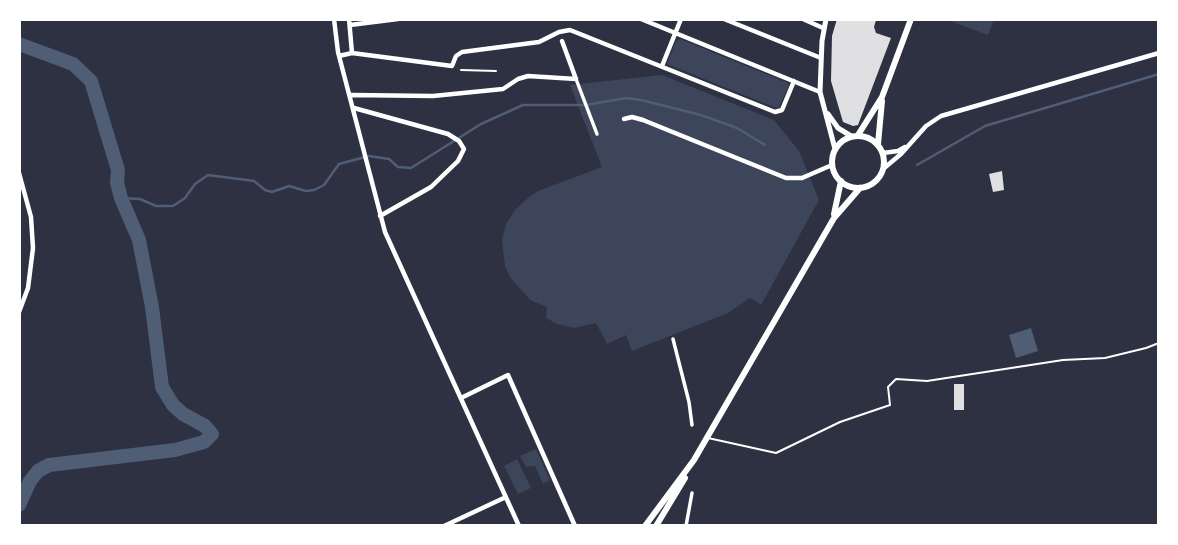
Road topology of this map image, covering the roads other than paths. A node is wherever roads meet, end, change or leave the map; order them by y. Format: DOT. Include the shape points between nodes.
graph roads {
  1 [pos="334,19"];
  2 [pos="398,19"];
  3 [pos="641,19"];
  4 [pos="681,19"];
  5 [pos="724,19"];
  6 [pos="803,19"];
  7 [pos="826,19"];
  8 [pos="911,19"];
  9 [pos="349,22"];
  10 [pos="823,28"];
  11 [pos="676,33"];
  12 [pos="562,41"];
  13 [pos="352,53"];
  14 [pos="1159,53"];
  15 [pos="339,56"];
  16 [pos="821,58"];
  17 [pos="662,66"];
  18 [pos="461,70"];
  19 [pos="496,71"];
  20 [pos="576,79"];
  21 [pos="794,81"];
  22 [pos="820,92"];
  23 [pos="350,95"];
  24 [pos="882,97"];
  25 [pos="353,108"];
  26 [pos="826,111"];
  27 [pos="624,119"];
  28 [pos="597,134"];
  29 [pos="854,136"];
  30 [pos="878,144"];
  31 [pos="906,147"];
  32 [pos="835,149"];
  33 [pos="883,153"];
  34 [pos="832,165"];
  35 [pos="883,170"];
  36 [pos="19,173"];
  37 [pos="841,181"];
  38 [pos="860,188"];
  39 [pos="380,216"];
  40 [pos="834,218"];
  41 [pos="19,312"];
  42 [pos="673,339"];
  43 [pos="1159,343"];
  44 [pos="461,398"];
  45 [pos="692,425"];
  46 [pos="707,437"];
  47 [pos="694,460"];
  48 [pos="692,493"];
  49 [pos="506,497"];
  50 [pos="456,523"];
  51 [pos="444,526"];
  52 [pos="519,526"];
  53 [pos="575,526"];
  54 [pos="645,526"];
  55 [pos="656,526"];
  56 [pos="686,526"];
  1 -- 15 [label="street"];
  2 -- 9 [label="street"];
  3 -- 11 [label="street"];
  4 -- 11 [label="street"];
  5 -- 16 [label="street"];
  6 -- 10 [label="street"];
  7 -- 10 [label="street"];
  8 -- 24 [label="main road"];
  9 -- 13 [label="street"];
  10 -- 16 [label="street"];
  11 -- 17 [label="street"];
  11 -- 21 [label="street"];
  12 -- 20 [label="street"];
  13 -- 15 [label="street"];
  13 -- 17 [label="street" via="452,66 462,52 539,42 570,30"];
  14 -- 31 [label="street" via="941,117 926,125"];
  15 -- 23 [label="street"];
  16 -- 22 [label="street"];
  17 -- 21 [label="street" via="775,113 782,110"];
  18 -- 19 [label="lane"];
  20 -- 23 [label="street" via="528,76 503,89 433,96"];
  20 -- 28 [label="street"];
  21 -- 22 [label="street"];
  22 -- 26 [label="street"];
  23 -- 25 [label="street"];
  24 -- 29 [label="main road"];
  24 -- 30 [label="main road"];
  25 -- 39 [label="street"];
  25 -- 39 [label="street" via="448,134 464,149 463,156 438,181"];
  26 -- 29 [label="street" via="838,128"];
  26 -- 32 [label="street"];
  27 -- 34 [label="street" via="643,120 786,178 802,178"];
  29 -- 30 [label="main road" via="866,136"];
  29 -- 32 [label="main road"];
  30 -- 33 [label="main road"];
  31 -- 33 [label="street"];
  31 -- 35 [label="street"];
  32 -- 34 [label="main road"];
  33 -- 35 [label="main road"];
  34 -- 37 [label="main road"];
  35 -- 38 [label="main road" via="874,182"];
  36 -- 41 [label="street" via="31,216 33,248 28,288"];
  37 -- 38 [label="main road"];
  37 -- 40 [label="main road"];
  38 -- 40 [label="main road"];
  39 -- 44 [label="street"];
  40 -- 46 [label="main road"];
  42 -- 45 [label="street"];
  43 -- 46 [label="lane" via="1105,358 927,381 897,379 888,387 890,405 840,422 776,453"];
  44 -- 49 [label="street"];
  44 -- 53 [label="street" via="508,375"];
  46 -- 47 [label="main road"];
  47 -- 54 [label="main road"];
  47 -- 55 [label="main road"];
  48 -- 56 [label="street"];
  49 -- 50 [label="street"];
  49 -- 52 [label="street"];
  50 -- 51 [label="street"];
}
